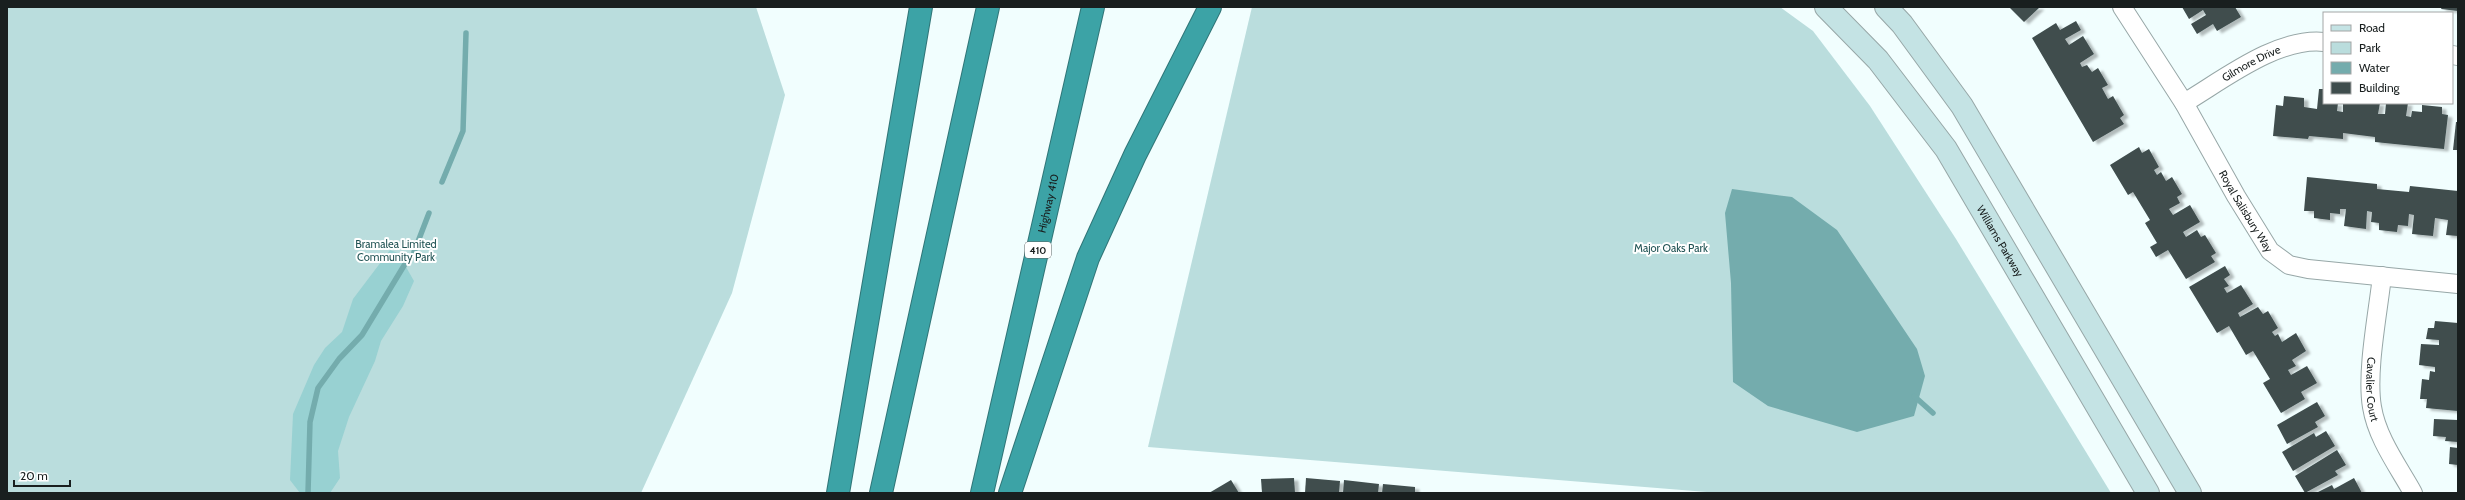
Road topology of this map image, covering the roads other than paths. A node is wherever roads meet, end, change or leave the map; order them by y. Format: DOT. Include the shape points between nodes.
graph roads {
  1 [pos="921,7"];
  2 [pos="988,7"];
  3 [pos="1093,7"];
  4 [pos="1210,7"];
  5 [pos="1826,7"];
  6 [pos="1886,7"];
  7 [pos="2122,7"];
  8 [pos="2323,42"];
  9 [pos="2184,103"];
  10 [pos="2382,276"];
  11 [pos="2458,284"];
  12 [pos="838,493"];
  13 [pos="881,493"];
  14 [pos="982,493"];
  15 [pos="1010,493"];
  16 [pos="2148,493"];
  17 [pos="2190,493"];
  18 [pos="2413,493"];
  1 -- 12 [label="highway"];
  2 -- 13 [label="highway"];
  3 -- 14 [label="highway, Highway 410 / 410"];
  4 -- 15 [label="highway" via="1135,155 1088,258"];
  5 -- 16 [label="main road, Williams Parkway" via="1878,60 1946,149"];
  6 -- 17 [label="main road" via="1902,24 1962,106"];
  7 -- 9 [label="street, Royal Salisbury Way"];
  8 -- 9 [label="street, Gilmore Drive" via="2284,46"];
  9 -- 10 [label="street, Royal Salisbury Way" via="2236,196 2270,250 2289,265"];
  10 -- 11 [label="street, Royal Salisbury Way"];
  10 -- 18 [label="street, Cavalier Court" via="2371,379 2372,408 2383,441"];
}
